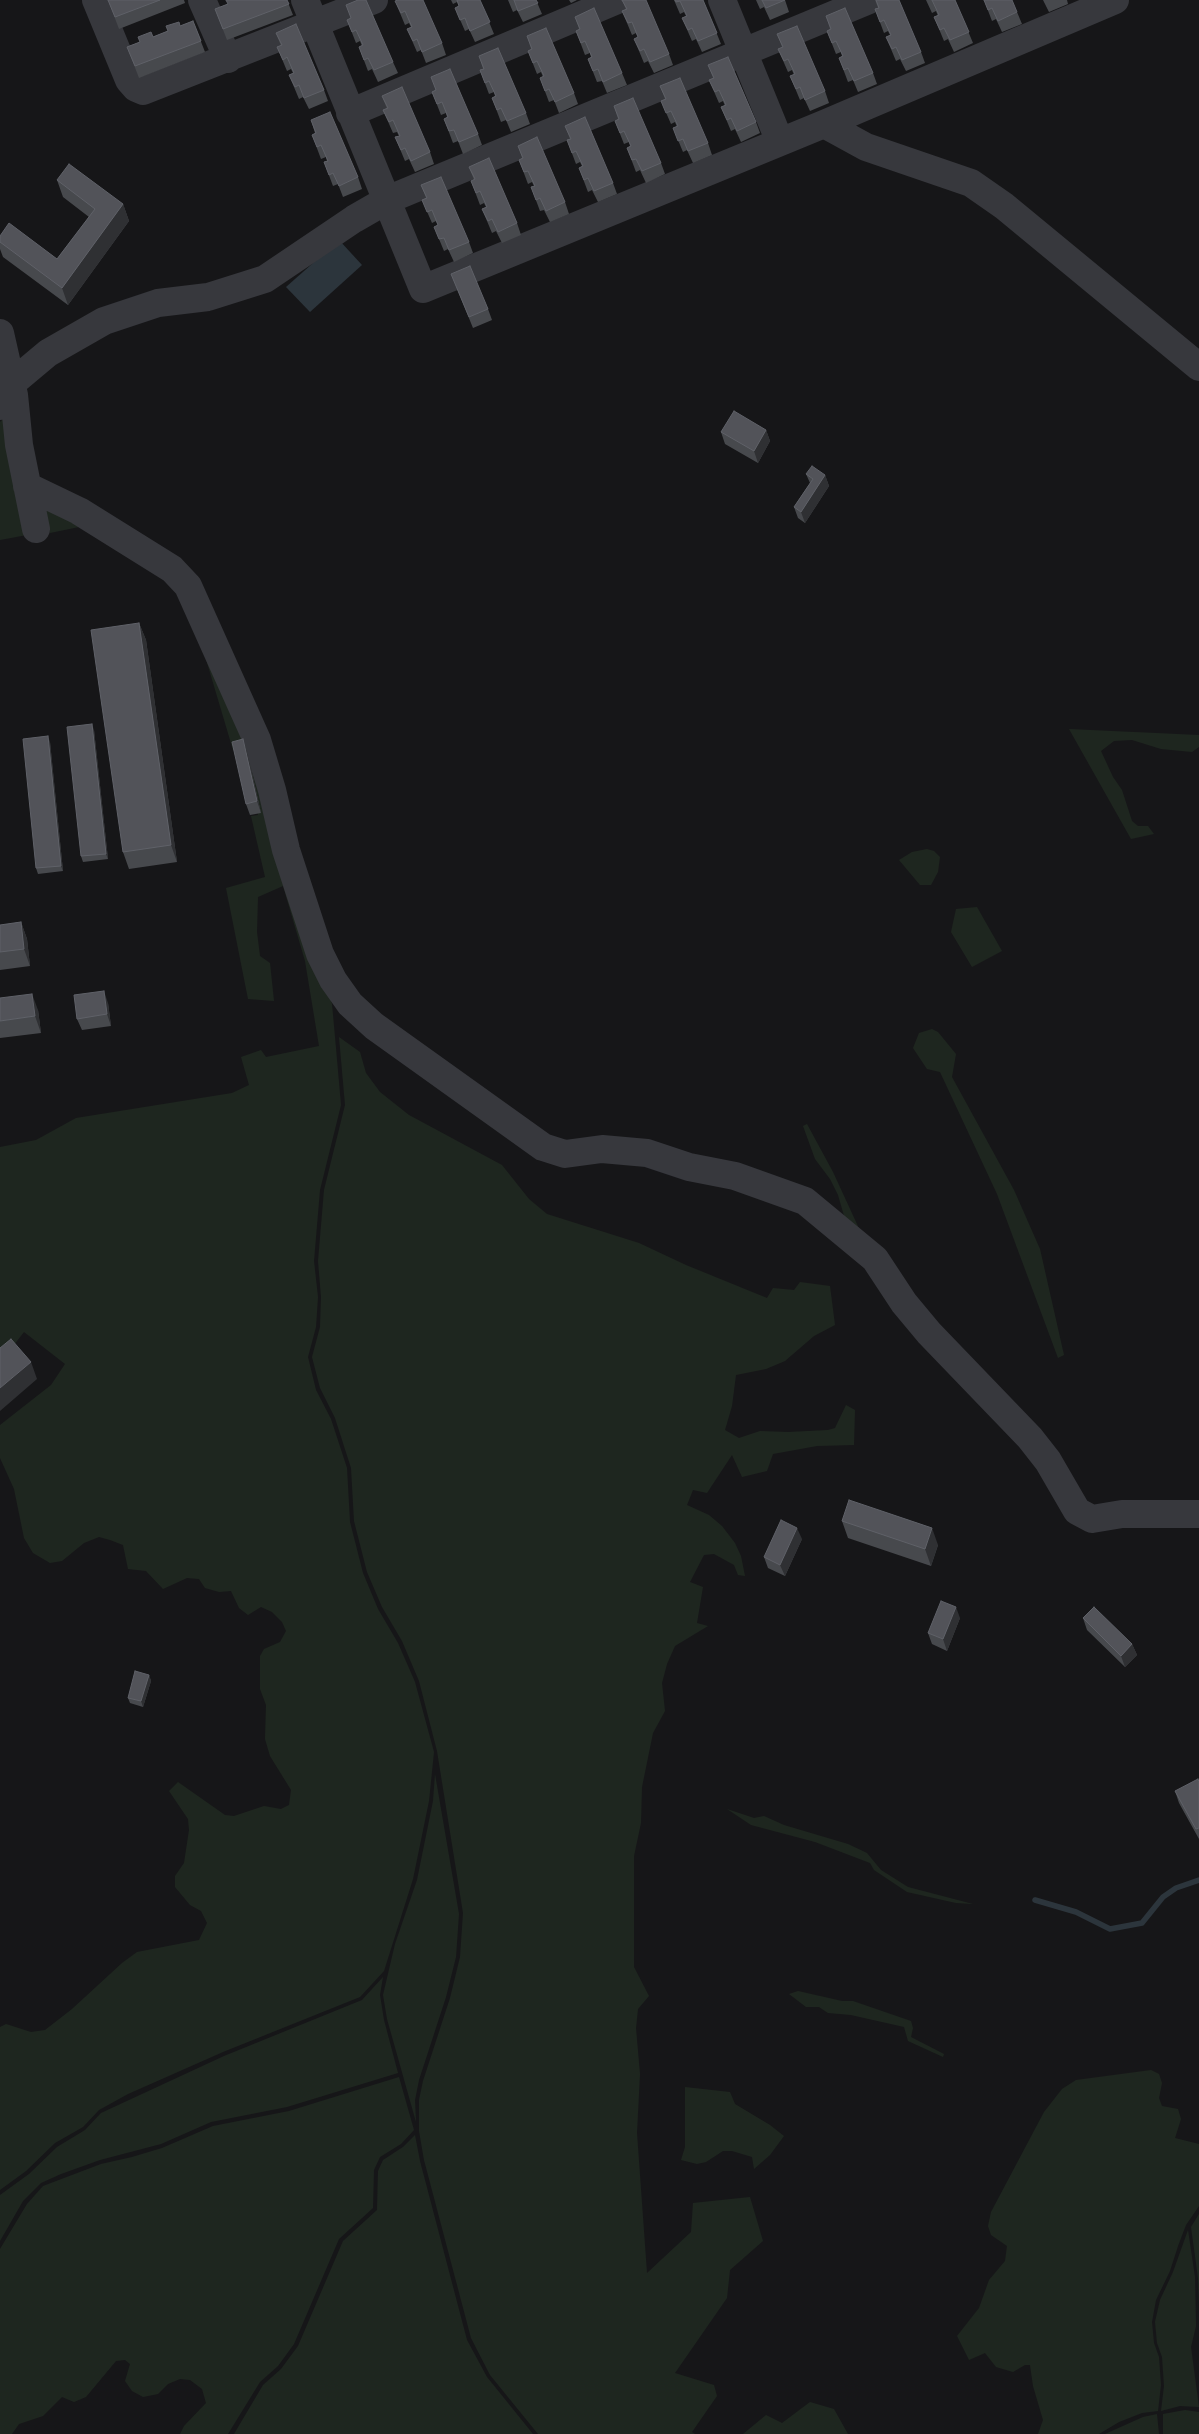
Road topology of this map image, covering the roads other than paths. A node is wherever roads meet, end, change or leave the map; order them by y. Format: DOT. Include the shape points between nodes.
graph roads {
  1 [pos="96,0"];
  2 [pos="202,0"];
  3 [pos="374,0"];
  4 [pos="618,0"];
  5 [pos="722,0"];
  6 [pos="869,0"];
  7 [pos="1115,0"];
  8 [pos="309,12"];
  9 [pos="743,52"];
  10 [pos="228,59"];
  11 [pos="350,113"];
  12 [pos="824,124"];
  13 [pos="780,142"];
  14 [pos="387,200"];
  15 [pos="0,333"];
  16 [pos="1199,366"];
  17 [pos="6,395"];
  18 [pos="27,486"];
  19 [pos="36,529"];
  20 [pos="1199,1514"];
  1 -- 10 [label="street" via="120,59 136,88 143,91"];
  2 -- 10 [label="street"];
  3 -- 8 [label="street"];
  4 -- 11 [label="street"];
  5 -- 9 [label="street"];
  6 -- 9 [label="street"];
  7 -- 12 [label="street"];
  8 -- 10 [label="street"];
  8 -- 11 [label="street"];
  9 -- 13 [label="street"];
  9 -- 14 [label="street"];
  11 -- 14 [label="street"];
  12 -- 13 [label="street"];
  12 -- 16 [label="street" via="866,147 971,182"];
  13 -- 14 [label="street" via="424,289"];
  14 -- 17 [label="street" via="354,218 265,279 208,297 158,302 104,321 48,353"];
  15 -- 17 [label="street"];
  17 -- 18 [label="street"];
  18 -- 19 [label="street"];
  18 -- 20 [label="street" via="79,511 172,569 188,586 257,740 286,850 320,954 350,1004 374,1026 543,1146 565,1154 602,1149 648,1152 689,1168 735,1176 805,1201 874,1259 929,1333 1030,1438 1048,1461 1077,1511 1092,1519 1122,1514"];
}
